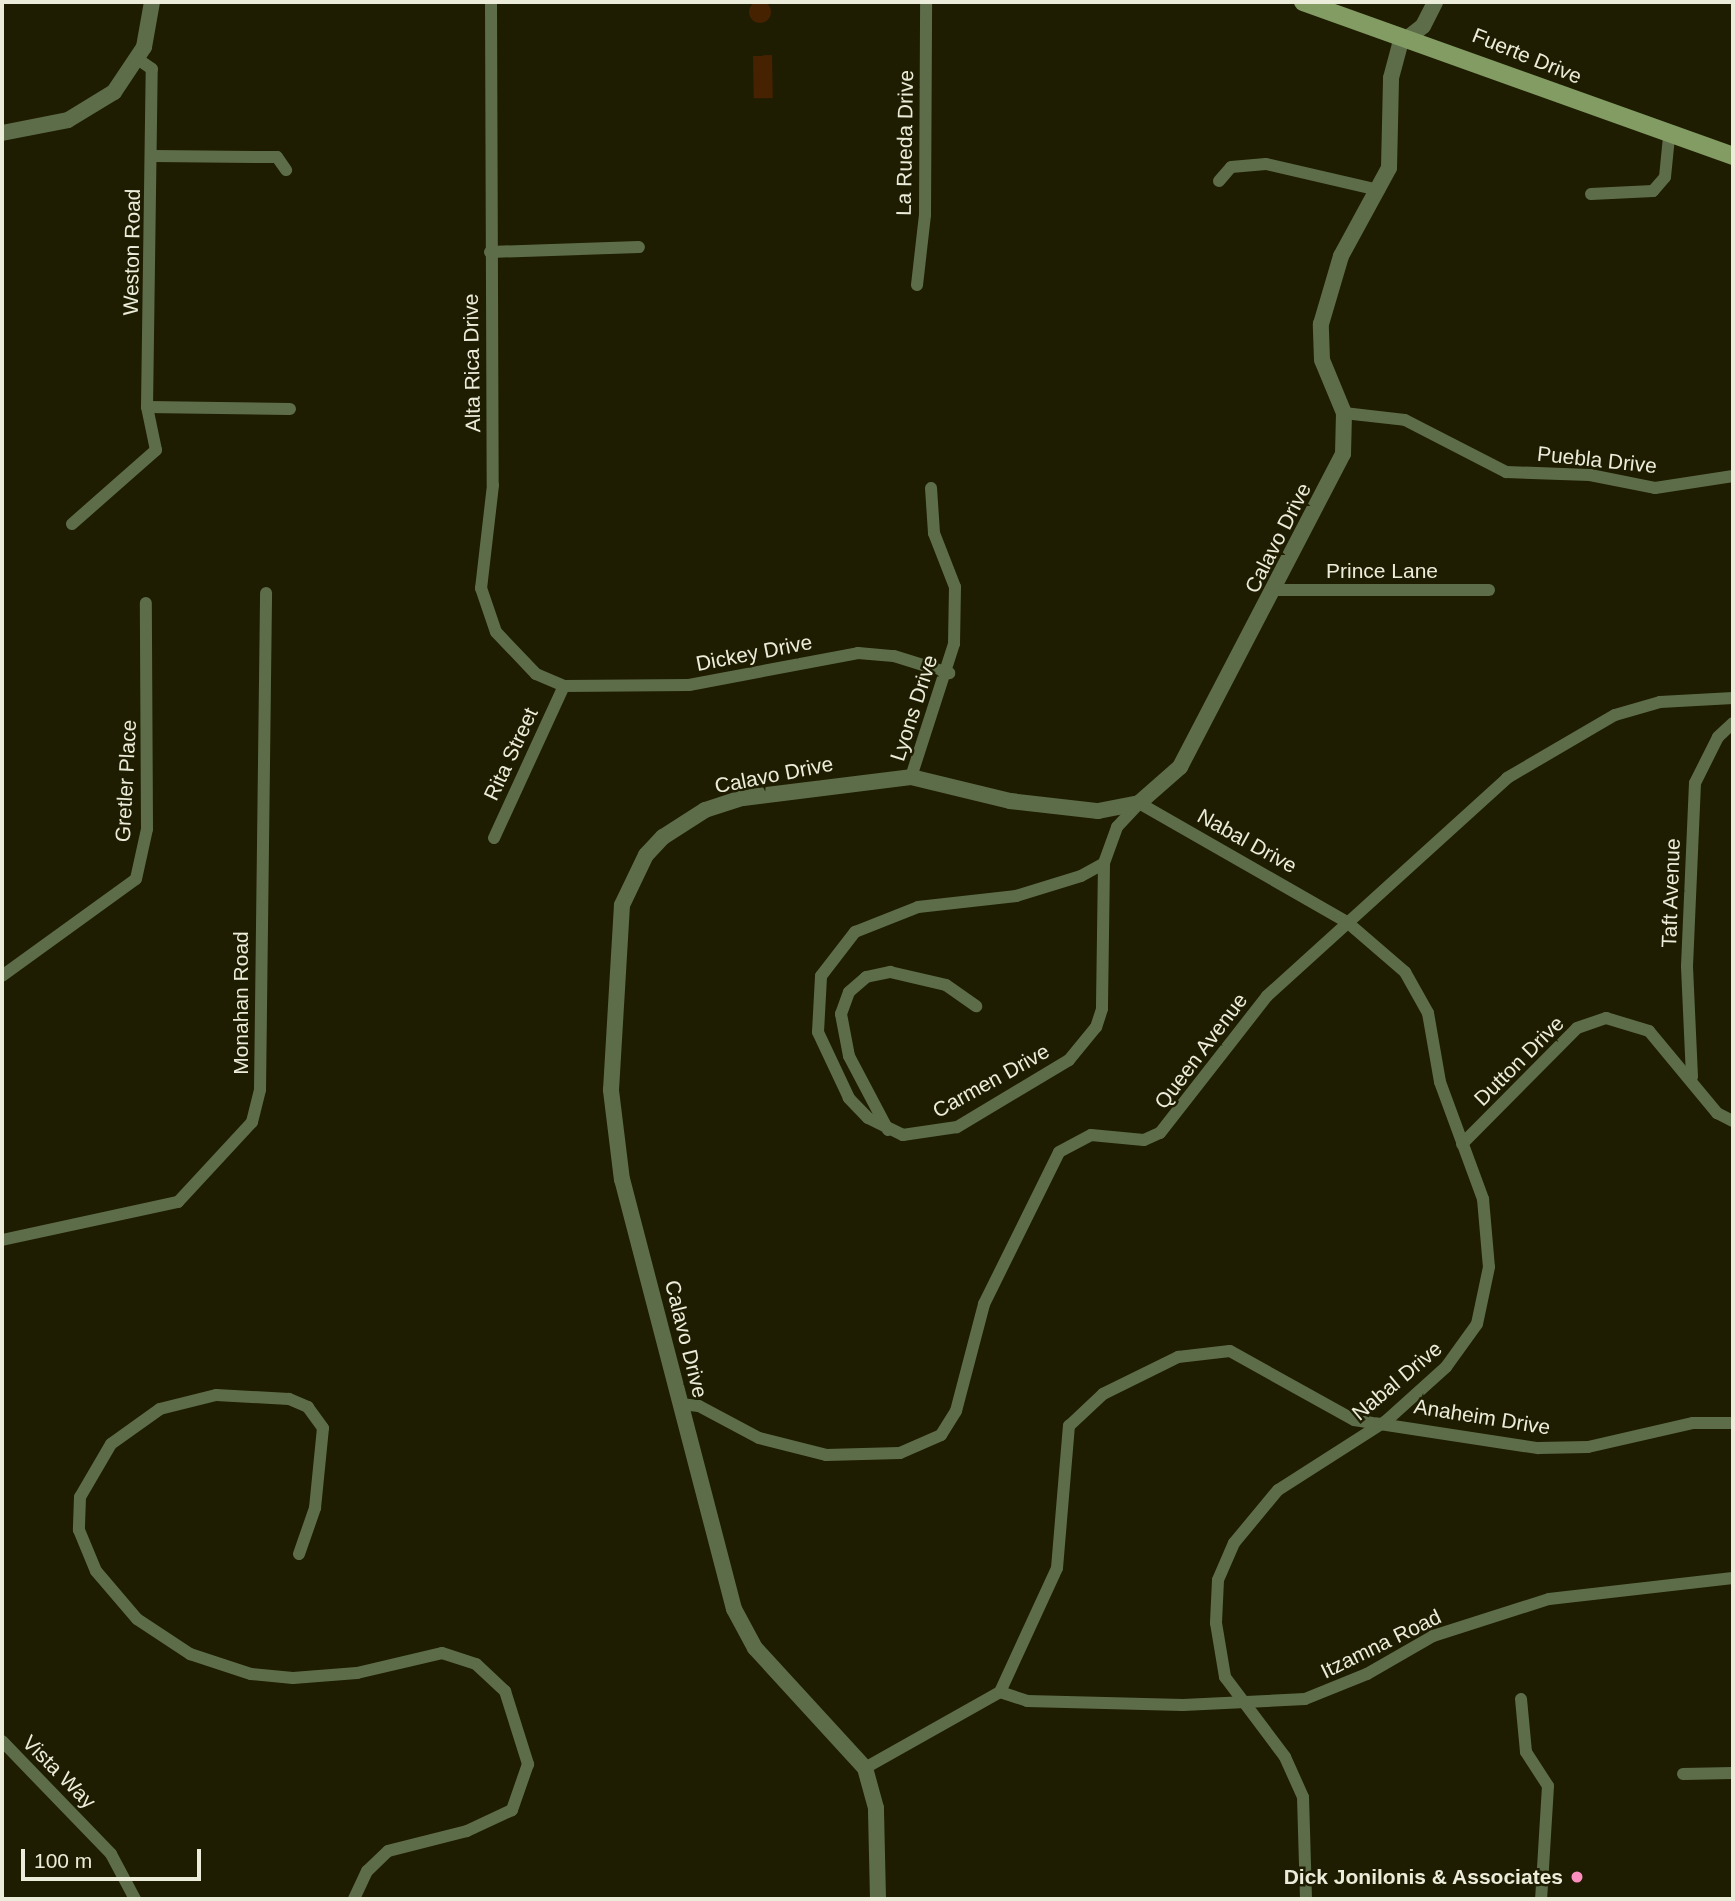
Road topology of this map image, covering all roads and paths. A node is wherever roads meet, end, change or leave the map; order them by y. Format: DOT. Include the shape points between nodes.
graph roads {
  1 [pos="152,2"];
  2 [pos="491,2"];
  3 [pos="926,2"];
  4 [pos="1303,2"];
  5 [pos="1435,2"];
  6 [pos="1410,36"];
  7 [pos="139,60"];
  8 [pos="2,133"];
  9 [pos="1669,137"];
  10 [pos="153,156"];
  11 [pos="1733,156"];
  12 [pos="286,170"];
  13 [pos="1219,181"];
  14 [pos="1379,190"];
  15 [pos="1591,194"];
  16 [pos="639,247"];
  17 [pos="490,252"];
  18 [pos="917,285"];
  19 [pos="147,407"];
  20 [pos="290,409"];
  21 [pos="1344,413"];
  22 [pos="1733,476"];
  23 [pos="931,488"];
  24 [pos="72,524"];
  25 [pos="1276,590"];
  26 [pos="1489,590"];
  27 [pos="266,593"];
  28 [pos="146,603"];
  29 [pos="949,673"];
  30 [pos="564,687"];
  31 [pos="1733,698"];
  32 [pos="1733,723"];
  33 [pos="911,777"];
  34 [pos="1139,803"];
  35 [pos="494,838"];
  36 [pos="1104,863"];
  37 [pos="1347,922"];
  38 [pos="2,976"];
  39 [pos="976,1006"];
  40 [pos="1692,1077"];
  41 [pos="1733,1121"];
  42 [pos="888,1130"];
  43 [pos="1462,1144"];
  44 [pos="2,1240"];
  45 [pos="680,1404"];
  46 [pos="1385,1421"];
  47 [pos="1733,1423"];
  48 [pos="299,1554"];
  49 [pos="1733,1578"];
  50 [pos="1000,1692"];
  51 [pos="1521,1699"];
  52 [pos="1242,1701"];
  53 [pos="2,1741"];
  54 [pos="865,1768"];
  55 [pos="1733,1773"];
  56 [pos="1683,1774"];
  57 [pos="135,1899"];
  58 [pos="354,1899"];
  59 [pos="878,1899"];
  60 [pos="1306,1899"];
  61 [pos="1541,1899"];
  1 -- 7 [label="street"];
  2 -- 17 [label="street, Alta Rica Drive"];
  3 -- 18 [label="street, La Rueda Drive" via="925,215"];
  4 -- 6 [label="main road, Fuerte Drive"];
  5 -- 6 [label="street, Calavo Drive"];
  6 -- 9 [label="main road, Fuerte Drive"];
  6 -- 14 [label="street, Calavo Drive" via="1400,44 1391,78 1392,150"];
  7 -- 8 [label="street" via="92,108"];
  7 -- 10 [label="street, Weston Road" via="152,68"];
  9 -- 11 [label="main road, Fuerte Drive"];
  9 -- 15 [label="street" via="1665,177 1653,191"];
  10 -- 12 [label="street" via="277,157"];
  10 -- 19 [label="street, Weston Road"];
  13 -- 14 [label="street" via="1231,167 1266,164"];
  14 -- 21 [label="street, Calavo Drive" via="1340,256 1321,324 1322,360"];
  16 -- 17 [label="street"];
  17 -- 30 [label="street, Alta Rica Drive" via="493,485 482,598 514,654 536,674"];
  19 -- 20 [label="street"];
  19 -- 24 [label="street, Weston Road" via="156,450"];
  21 -- 22 [label="street, Puebla Drive" via="1405,420 1506,472 1578,473 1655,488"];
  21 -- 25 [label="street, Calavo Drive" via="1343,454"];
  23 -- 29 [label="street, Lyons Drive" via="934,533 955,587"];
  25 -- 26 [label="street, Prince Lane"];
  25 -- 34 [label="street, Calavo Drive" via="1195,747"];
  27 -- 44 [label="street, Monahan Road" via="260,1090 251,1122 178,1202"];
  28 -- 38 [label="street, Gretler Place" via="149,791 136,879"];
  29 -- 30 [label="street, Dickey Drive" via="894,656 859,653 689,685"];
  29 -- 33 [label="street, Lyons Drive"];
  30 -- 35 [label="street, Rita Street"];
  31 -- 37 [label="street, Queen Avenue" via="1645,704 1563,743 1476,800 1408,872"];
  32 -- 40 [label="street, Taft Avenue" via="1718,737 1695,783 1687,966"];
  33 -- 34 [label="street, Calavo Drive" via="1069,811"];
  33 -- 45 [label="street, Calavo Drive" via="786,790 705,810 646,855 622,905 612,1122"];
  34 -- 36 [label="street, Carmen Drive" via="1117,827"];
  34 -- 37 [label="street, Nabal Drive"];
  36 -- 42 [label="street, Carmen Drive" via="1102,1009 1086,1043 957,1128 923,1136"];
  36 -- 42 [label="street, Carmen Drive" via="1040,891 886,915 855,932 827,967 815,1005 818,1032 849,1098"];
  37 -- 43 [label="street, Nabal Drive" via="1405,972 1428,1013 1440,1082"];
  37 -- 45 [label="street, Queen Avenue" via="1267,996 1160,1133 1144,1140 1091,1135 1053,1158 984,1304 956,1410 941,1435 900,1453 826,1455 759,1438 699,1406"];
  39 -- 42 [label="street" via="946,985 890,972 866,976 849,992 841,1014 849,1056"];
  40 -- 41 [label="street, Dutton Drive" via="1712,1107"];
  40 -- 43 [label="street, Dutton Drive" via="1642,1026 1596,1020 1577,1028"];
  43 -- 46 [label="street, Nabal Drive" via="1483,1199 1487,1231 1482,1311 1459,1353"];
  45 -- 54 [label="street, Calavo Drive" via="734,1609 755,1648"];
  46 -- 47 [label="street, Anaheim Drive" via="1569,1449 1693,1423"];
  46 -- 50 [label="street, Anaheim Drive" via="1363,1422 1329,1409 1220,1349 1178,1357 1090,1403 1074,1418 1062,1445 1057,1568"];
  46 -- 52 [label="street, Nabal Drive" via="1278,1490 1234,1543 1219,1580 1216,1623 1224,1677"];
  48 -- 58 [label="street" via="315,1508 323,1428 309,1407 289,1399 216,1395 160,1409 111,1444 80,1497 79,1530 96,1571 137,1619 190,1654 240,1672 293,1678 357,1673 442,1653 476,1664 505,1691 528,1764 512,1810 467,1831 388,1851 368,1871"];
  49 -- 52 [label="street, Itzamna Road" via="1549,1599 1433,1636 1326,1693"];
  50 -- 52 [label="street, Itzamna Road" via="1027,1701"];
  50 -- 54 [label="street"];
  51 -- 61 [label="street" via="1526,1752 1548,1786"];
  52 -- 60 [label="street, Nabal Drive" via="1285,1757 1303,1797"];
  53 -- 57 [label="street, Vista Way" via="111,1854"];
  54 -- 59 [label="street, Calavo Drive" via="876,1808"];
  55 -- 56 [label="street"];
}
